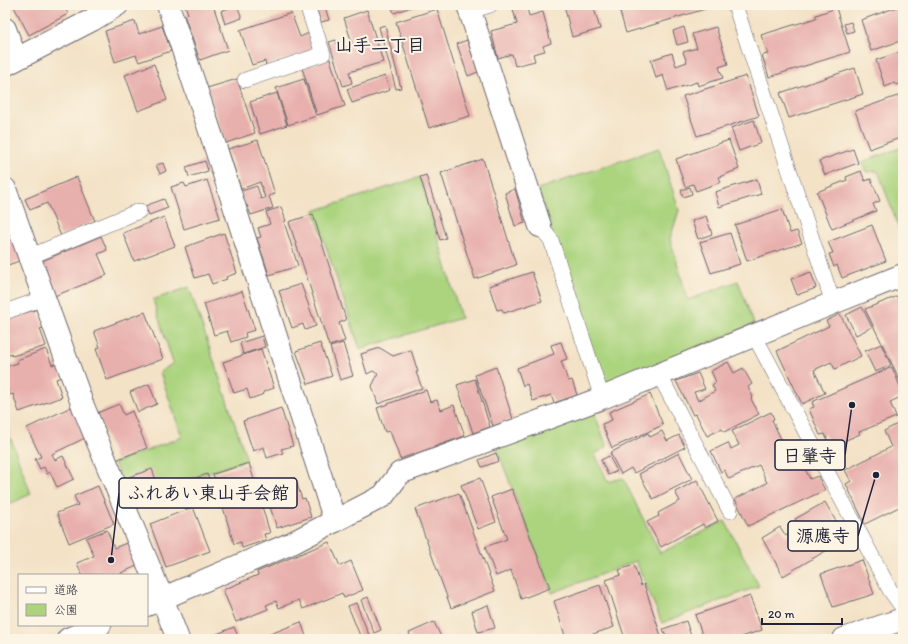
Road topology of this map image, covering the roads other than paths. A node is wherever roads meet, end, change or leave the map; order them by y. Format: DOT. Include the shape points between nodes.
graph roads {
  1 [pos="117,5"];
  2 [pos="168,5"];
  3 [pos="307,5"];
  4 [pos="735,5"];
  5 [pos="476,7"];
  6 [pos="5,29"];
  7 [pos="10,62"];
  8 [pos="245,80"];
  9 [pos="5,189"];
  10 [pos="139,211"];
  11 [pos="540,226"];
  12 [pos="30,258"];
  13 [pos="903,275"];
  14 [pos="44,298"];
  15 [pos="832,303"];
  16 [pos="5,312"];
  17 [pos="754,335"];
  18 [pos="659,374"];
  19 [pos="602,398"];
  20 [pos="730,511"];
  21 [pos="335,521"];
  22 [pos="145,574"];
  23 [pos="148,583"];
  24 [pos="155,602"];
  25 [pos="903,608"];
  26 [pos="903,619"];
  27 [pos="98,626"];
  28 [pos="68,639"];
  29 [pos="178,639"];
  30 [pos="844,639"];
  1 -- 7 [label="street"];
  2 -- 21 [label="street"];
  3 -- 8 [label="lane" via="323,54"];
  4 -- 15 [label="lane"];
  5 -- 11 [label="street"];
  6 -- 7 [label="street"];
  9 -- 12 [label="street"];
  10 -- 12 [label="lane"];
  11 -- 19 [label="lane" via="551,240"];
  12 -- 14 [label="street"];
  13 -- 15 [label="street"];
  14 -- 16 [label="lane"];
  14 -- 22 [label="street"];
  15 -- 17 [label="street"];
  17 -- 18 [label="street"];
  17 -- 25 [label="lane" via="890,590"];
  18 -- 19 [label="street"];
  18 -- 20 [label="lane"];
  19 -- 21 [label="street" via="400,473 383,496"];
  21 -- 24 [label="street" via="292,543"];
  23 -- 24 [label="street"];
  24 -- 29 [label="street"];
  26 -- 30 [label="street"];
  27 -- 28 [label="street"];
}
